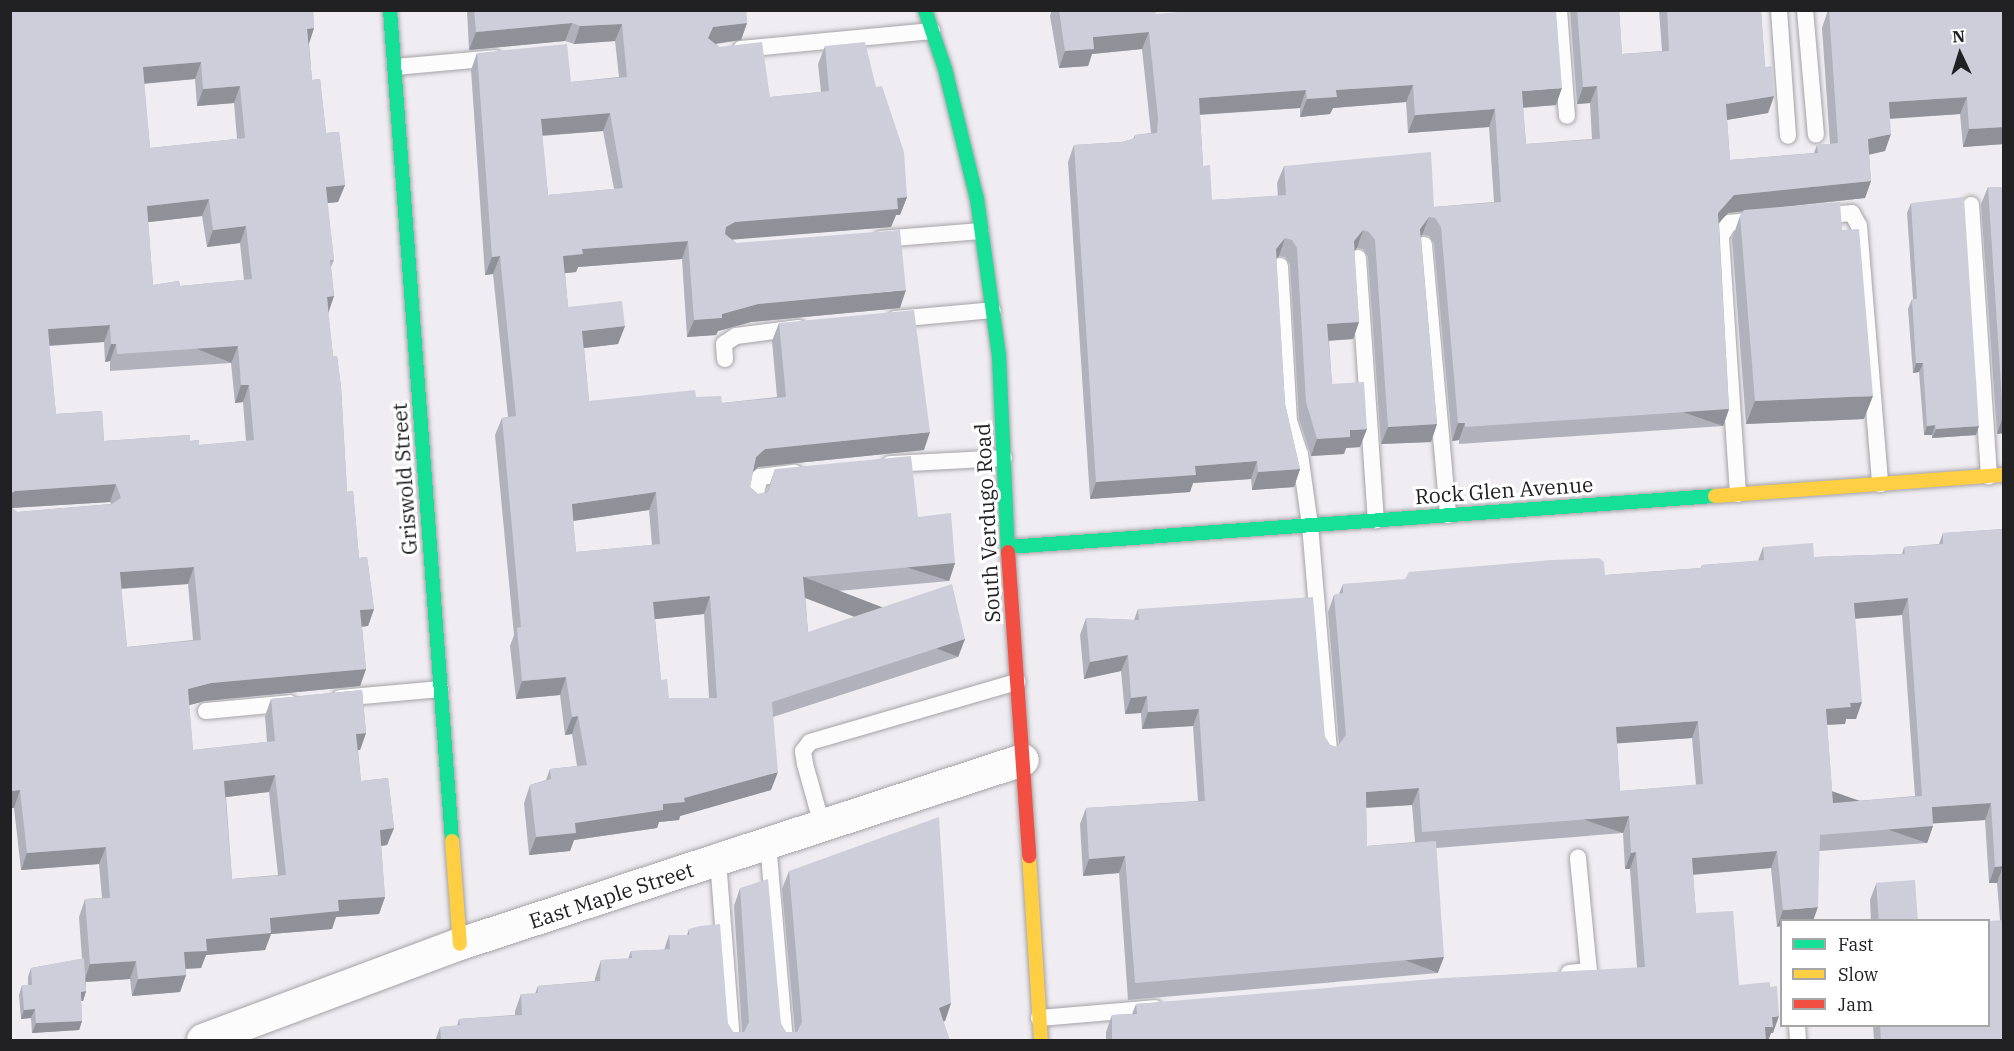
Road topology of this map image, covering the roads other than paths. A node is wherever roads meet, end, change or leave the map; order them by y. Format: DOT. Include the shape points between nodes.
graph roads {
  1 [pos="390,10"];
  2 [pos="925,10"];
  3 [pos="1559,10"];
  4 [pos="1779,10"];
  5 [pos="1805,10"];
  6 [pos="932,31"];
  7 [pos="723,52"];
  8 [pos="511,56"];
  9 [pos="395,67"];
  10 [pos="1567,116"];
  11 [pos="1816,135"];
  12 [pos="1788,136"];
  13 [pos="1971,205"];
  14 [pos="1796,217"];
  15 [pos="1773,219"];
  16 [pos="981,231"];
  17 [pos="859,240"];
  18 [pos="1424,245"];
  19 [pos="1358,258"];
  20 [pos="1280,266"];
  21 [pos="993,310"];
  22 [pos="878,321"];
  23 [pos="821,326"];
  24 [pos="725,359"];
  25 [pos="1004,458"];
  26 [pos="871,465"];
  27 [pos="815,471"];
  28 [pos="1996,476"];
  29 [pos="1880,484"];
  30 [pos="1738,494"];
  31 [pos="754,502"];
  32 [pos="1449,515"];
  33 [pos="1376,520"];
  34 [pos="1310,525"];
  35 [pos="1008,547"];
  36 [pos="1017,682"];
  37 [pos="441,689"];
  38 [pos="206,711"];
  39 [pos="1329,753"];
  40 [pos="1023,760"];
  41 [pos="822,825"];
  42 [pos="768,843"];
  43 [pos="1578,858"];
  44 [pos="718,860"];
  45 [pos="460,944"];
  46 [pos="1554,974"];
  47 [pos="1178,1006"];
  48 [pos="1040,1018"];
  49 [pos="203,1041"];
  50 [pos="732,1041"];
  51 [pos="785,1041"];
  52 [pos="1041,1041"];
  1 -- 9 [label="street, Griswold Street"];
  2 -- 6 [label="street, South Verdugo Road"];
  3 -- 10 [label="lane"];
  4 -- 12 [label="lane"];
  5 -- 11 [label="lane"];
  6 -- 7 [label="lane"];
  6 -- 16 [label="street, South Verdugo Road"];
  8 -- 9 [label="lane"];
  9 -- 37 [label="street, Griswold Street"];
  13 -- 28 [label="lane"];
  14 -- 29 [label="lane" via="1852,213 1859,226"];
  15 -- 30 [label="lane" via="1729,223 1721,236"];
  16 -- 17 [label="lane"];
  16 -- 21 [label="street, South Verdugo Road"];
  18 -- 32 [label="lane"];
  19 -- 33 [label="lane"];
  20 -- 34 [label="lane" via="1289,421 1300,454"];
  21 -- 22 [label="lane"];
  21 -- 25 [label="street, South Verdugo Road"];
  23 -- 24 [label="lane" via="736,336 724,344"];
  25 -- 26 [label="lane"];
  25 -- 35 [label="street, South Verdugo Road"];
  27 -- 31 [label="lane" via="760,477"];
  28 -- 29 [label="street, Rock Glen Avenue"];
  29 -- 30 [label="street, Rock Glen Avenue"];
  30 -- 32 [label="street, Rock Glen Avenue"];
  32 -- 33 [label="street, Rock Glen Avenue"];
  33 -- 34 [label="street, Rock Glen Avenue"];
  34 -- 35 [label="street, Rock Glen Avenue"];
  34 -- 39 [label="lane"];
  35 -- 36 [label="street, South Verdugo Road"];
  36 -- 40 [label="street, South Verdugo Road"];
  36 -- 41 [label="lane" via="810,742 803,751"];
  37 -- 38 [label="lane"];
  37 -- 45 [label="street, Griswold Street"];
  40 -- 41 [label="street, East Maple Street"];
  40 -- 48 [label="street, South Verdugo Road"];
  41 -- 42 [label="street, East Maple Street"];
  42 -- 44 [label="street, East Maple Street"];
  42 -- 51 [label="lane"];
  43 -- 46 [label="lane" via="1589,971"];
  44 -- 45 [label="street, East Maple Street"];
  44 -- 50 [label="lane"];
  45 -- 49 [label="street, East Maple Street"];
  47 -- 48 [label="lane"];
  48 -- 52 [label="street, South Verdugo Road"];
}
